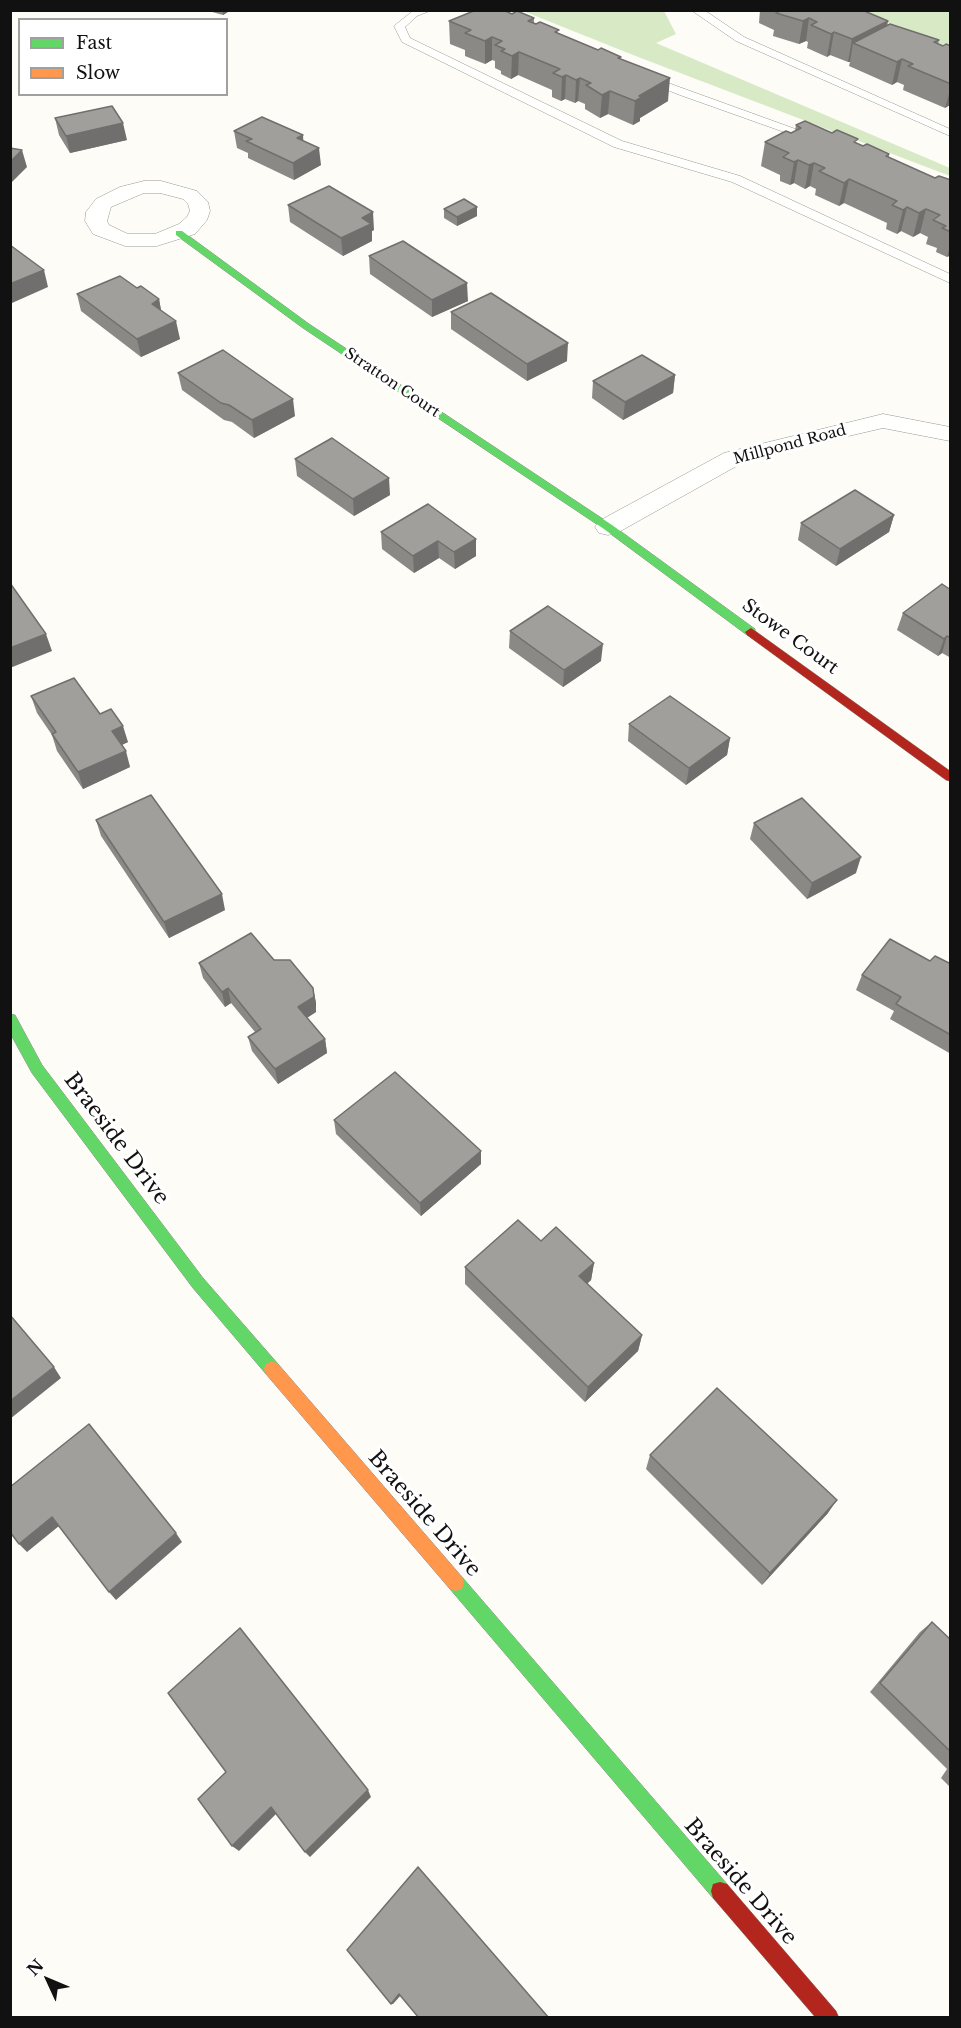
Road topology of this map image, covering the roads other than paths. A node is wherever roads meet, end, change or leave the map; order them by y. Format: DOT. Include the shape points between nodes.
graph roads {
  1 [pos="428,10"];
  2 [pos="470,10"];
  3 [pos="696,10"];
  4 [pos="507,20"];
  5 [pos="639,75"];
  6 [pos="951,133"];
  7 [pos="834,147"];
  8 [pos="179,233"];
  9 [pos="951,279"];
  10 [pos="951,434"];
  11 [pos="608,527"];
  12 [pos="951,777"];
  13 [pos="10,1019"];
  14 [pos="829,2018"];
  1 -- 9 [label="lane" via="413,14 399,26 406,40 618,144 736,179"];
  2 -- 4 [label="lane"];
  3 -- 6 [label="lane" via="740,39"];
  5 -- 7 [label="lane"];
  8 -- 11 [label="street, Stratton Court" via="306,326"];
  10 -- 11 [label="street, Millpond Road" via="883,421 733,458"];
  11 -- 12 [label="street, Stowe Court"];
  13 -- 14 [label="street, Braeside Drive" via="37,1069 198,1282"];
}
